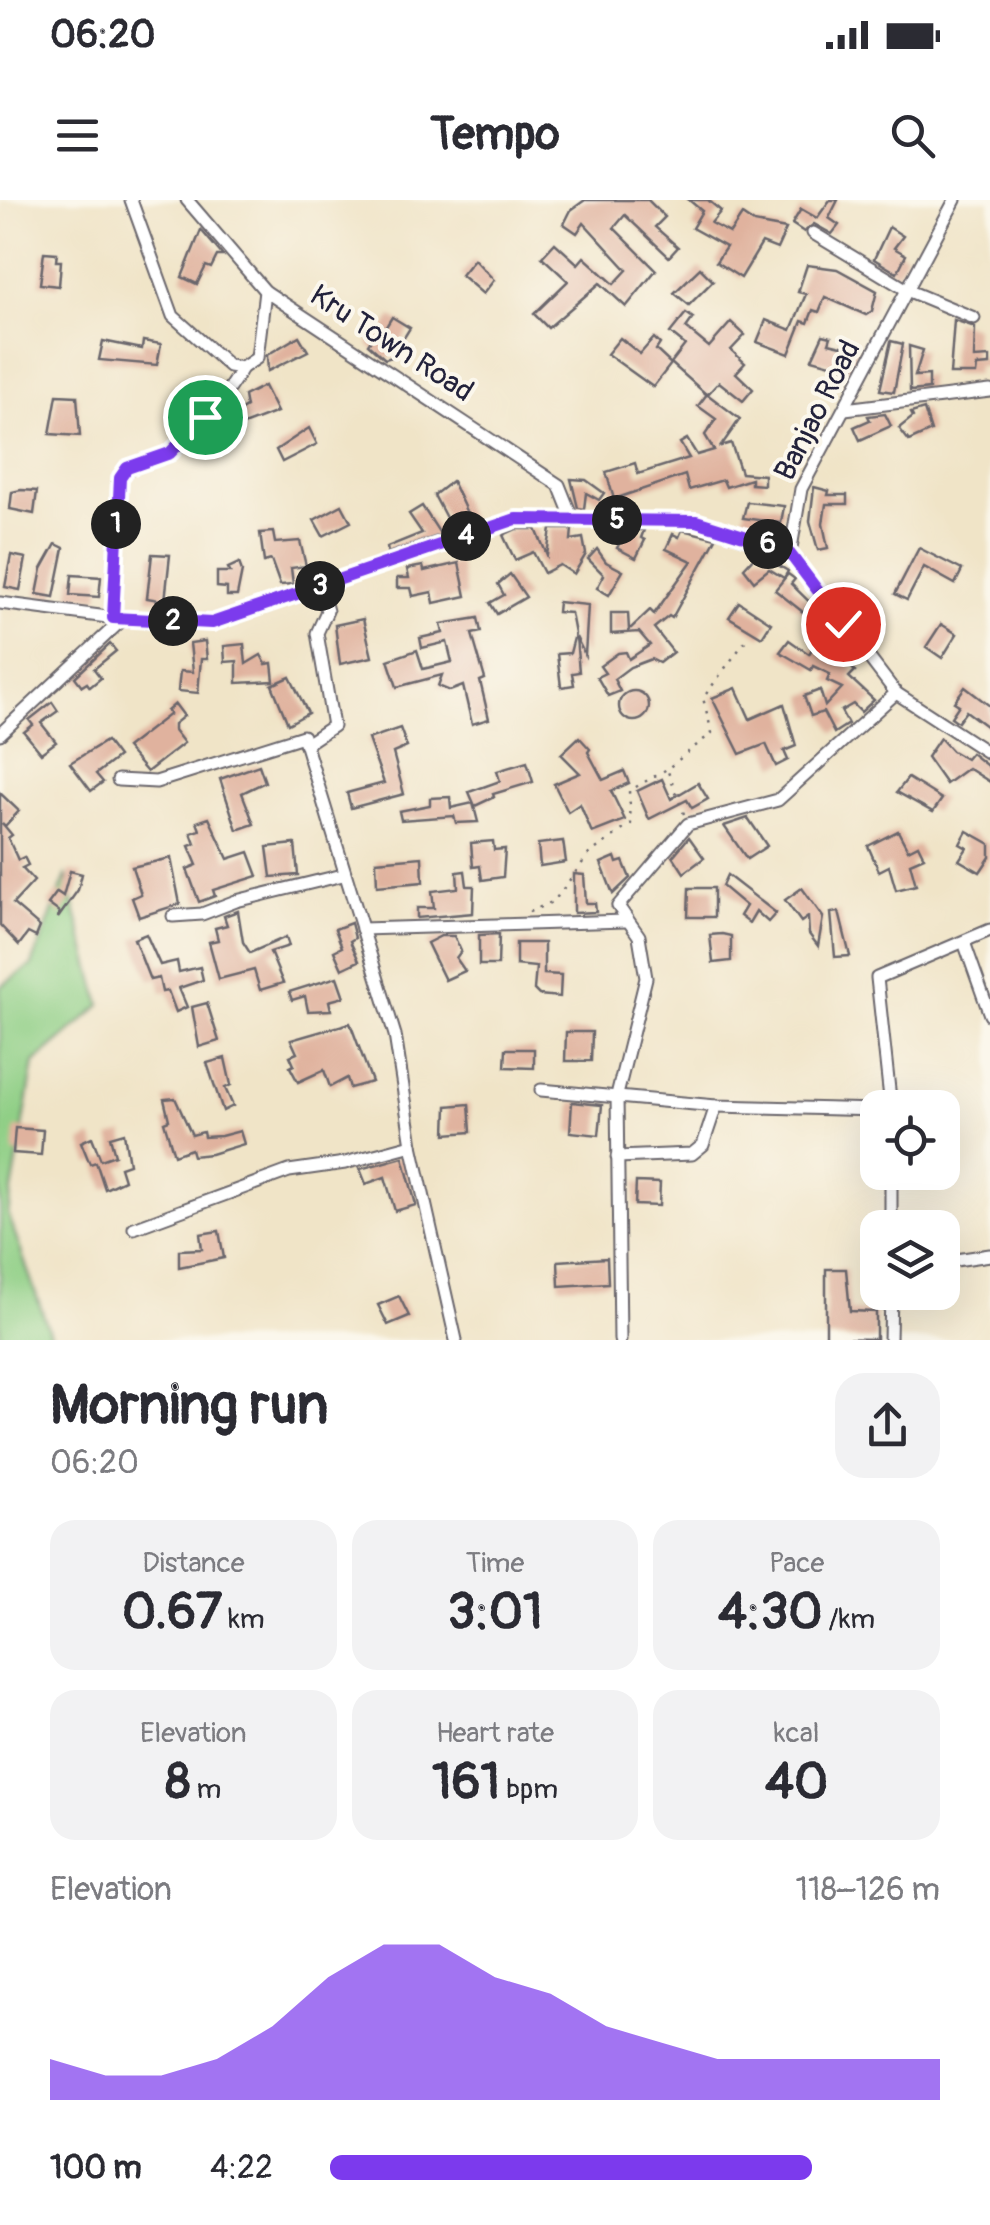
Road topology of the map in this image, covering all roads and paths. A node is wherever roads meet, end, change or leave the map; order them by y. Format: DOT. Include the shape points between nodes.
graph roads {
  1 [pos="132,200"];
  2 [pos="187,200"];
  3 [pos="955,200"];
  4 [pos="813,233"];
  5 [pos="909,290"];
  6 [pos="265,291"];
  7 [pos="974,318"];
  8 [pos="242,368"];
  9 [pos="990,391"];
  10 [pos="845,409"];
  11 [pos="573,520"];
  12 [pos="790,554"];
  13 [pos="320,586"];
  14 [pos="0,604"];
  15 [pos="118,618"];
  16 [pos="749,636"];
  17 [pos="896,693"];
  18 [pos="0,734"];
  19 [pos="306,744"];
  20 [pos="990,754"];
  21 [pos="667,770"];
  22 [pos="118,780"];
  23 [pos="688,824"];
  24 [pos="343,876"];
  25 [pos="526,914"];
  26 [pos="173,916"];
  27 [pos="625,921"];
  28 [pos="362,928"];
  29 [pos="990,930"];
  30 [pos="964,942"];
  31 [pos="990,1015"];
  32 [pos="541,1090"];
  33 [pos="889,1090"];
  34 [pos="617,1095"];
  35 [pos="716,1106"];
  36 [pos="860,1110"];
  37 [pos="412,1145"];
  38 [pos="617,1157"];
  39 [pos="134,1228"];
  40 [pos="990,1255"];
  41 [pos="960,1259"];
  42 [pos="891,1310"];
  43 [pos="456,1340"];
  44 [pos="620,1340"];
  45 [pos="890,1340"];
  1 -- 8 [label="street" via="174,316 229,366"];
  2 -- 6 [label="street, Kru Town Road"];
  3 -- 5 [label="street, Banjao Road"];
  4 -- 5 [label="street"];
  5 -- 7 [label="street"];
  5 -- 10 [label="street, Banjao Road"];
  6 -- 8 [label="street" via="257,358"];
  6 -- 11 [label="street, Kru Town Road" via="559,485"];
  8 -- 15 [label="street" via="225,399 170,453 127,468 120,478"];
  9 -- 10 [label="street"];
  10 -- 12 [label="street, Banjao Road" via="801,488"];
  11 -- 12 [label="street" via="696,521"];
  11 -- 13 [label="street" via="516,519"];
  12 -- 17 [label="street"];
  13 -- 15 [label="street" via="212,623"];
  13 -- 19 [label="street" via="327,611 317,633 333,726"];
  14 -- 15 [label="street"];
  15 -- 18 [label="street"];
  16 -- 21 [label="path" via="703,698 712,733"];
  17 -- 20 [label="street"];
  17 -- 23 [label="street" via="778,800"];
  19 -- 22 [label="street" via="303,736 156,782"];
  19 -- 24 [label="street"];
  21 -- 23 [label="path"];
  21 -- 25 [label="path" via="629,791 630,824 588,854 554,901"];
  23 -- 27 [label="street" via="618,906"];
  24 -- 26 [label="street"];
  24 -- 28 [label="street"];
  27 -- 28 [label="street"];
  27 -- 34 [label="street" via="639,936 646,978"];
  28 -- 37 [label="street" via="395,1036"];
  29 -- 30 [label="street"];
  30 -- 31 [label="street"];
  30 -- 33 [label="street" via="877,978"];
  32 -- 34 [label="street"];
  34 -- 35 [label="street"];
  34 -- 38 [label="street"];
  35 -- 36 [label="street"];
  35 -- 38 [label="street" via="703,1145 692,1154"];
  37 -- 39 [label="street" via="289,1170"];
  37 -- 43 [label="street"];
  38 -- 44 [label="street"];
  40 -- 41 [label="street"];
  42 -- 45 [label="street"];
}
